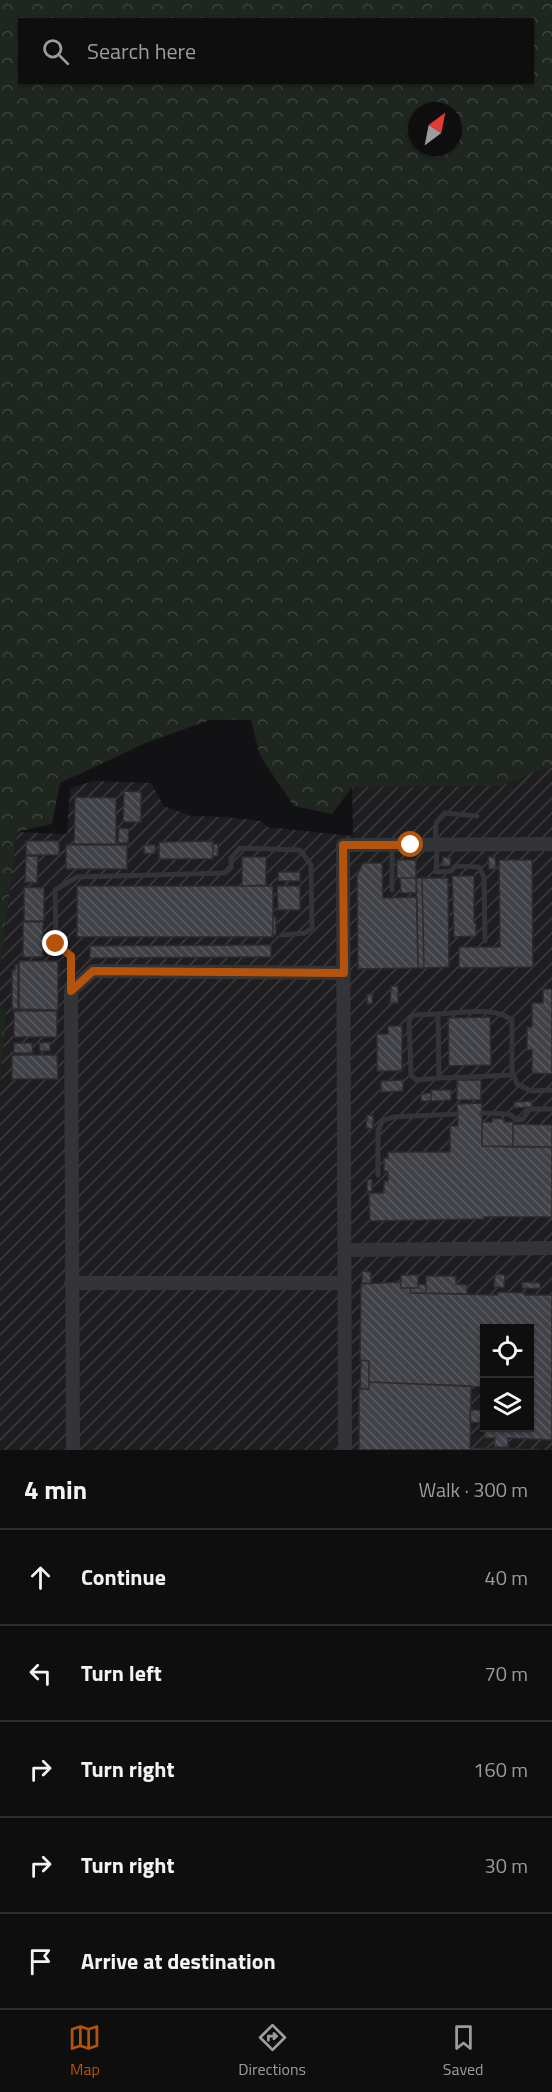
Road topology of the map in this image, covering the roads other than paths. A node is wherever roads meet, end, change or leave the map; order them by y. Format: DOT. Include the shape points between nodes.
graph roads {
  1 [pos="477,816"];
  2 [pos="552,844"];
  3 [pos="392,845"];
  4 [pos="436,845"];
  5 [pos="392,890"];
  6 [pos="282,935"];
  7 [pos="485,941"];
  8 [pos="344,973"];
  9 [pos="71,991"];
  10 [pos="438,1014"];
  11 [pos="514,1075"];
  12 [pos="439,1078"];
  13 [pos="552,1090"];
  14 [pos="552,1109"];
  15 [pos="482,1113"];
  16 [pos="457,1114"];
  17 [pos="378,1174"];
  18 [pos="552,1248"];
  19 [pos="345,1250"];
  20 [pos="71,1283"];
  21 [pos="345,1283"];
  22 [pos="73,1450"];
  23 [pos="345,1450"];
  1 -- 4 [label="lane" via="445,813 436,823"];
  2 -- 4 [label="street"];
  3 -- 4 [label="street"];
  3 -- 5 [label="lane"];
  3 -- 8 [label="street" via="343,845"];
  4 -- 7 [label="lane" via="436,872 451,871 456,866 479,867 484,877"];
  6 -- 9 [label="lane" via="305,933 312,928 311,865 300,850 240,848 225,873 77,877 55,890 56,944 71,956"];
  8 -- 9 [label="street" via="93,971"];
  8 -- 19 [label="street"];
  9 -- 20 [label="street"];
  10 -- 11 [label="lane" via="491,1012 512,1020"];
  10 -- 12 [label="lane"];
  10 -- 12 [label="lane" via="413,1015 409,1020 411,1075 416,1080"];
  11 -- 12 [label="lane"];
  11 -- 13 [label="lane" via="517,1084 531,1091"];
  14 -- 15 [label="lane" via="530,1109 523,1119 509,1113"];
  16 -- 17 [label="lane" via="382,1121 378,1131"];
  18 -- 19 [label="street"];
  19 -- 21 [label="street"];
  20 -- 21 [label="street"];
  20 -- 22 [label="street"];
  21 -- 23 [label="street"];
}
